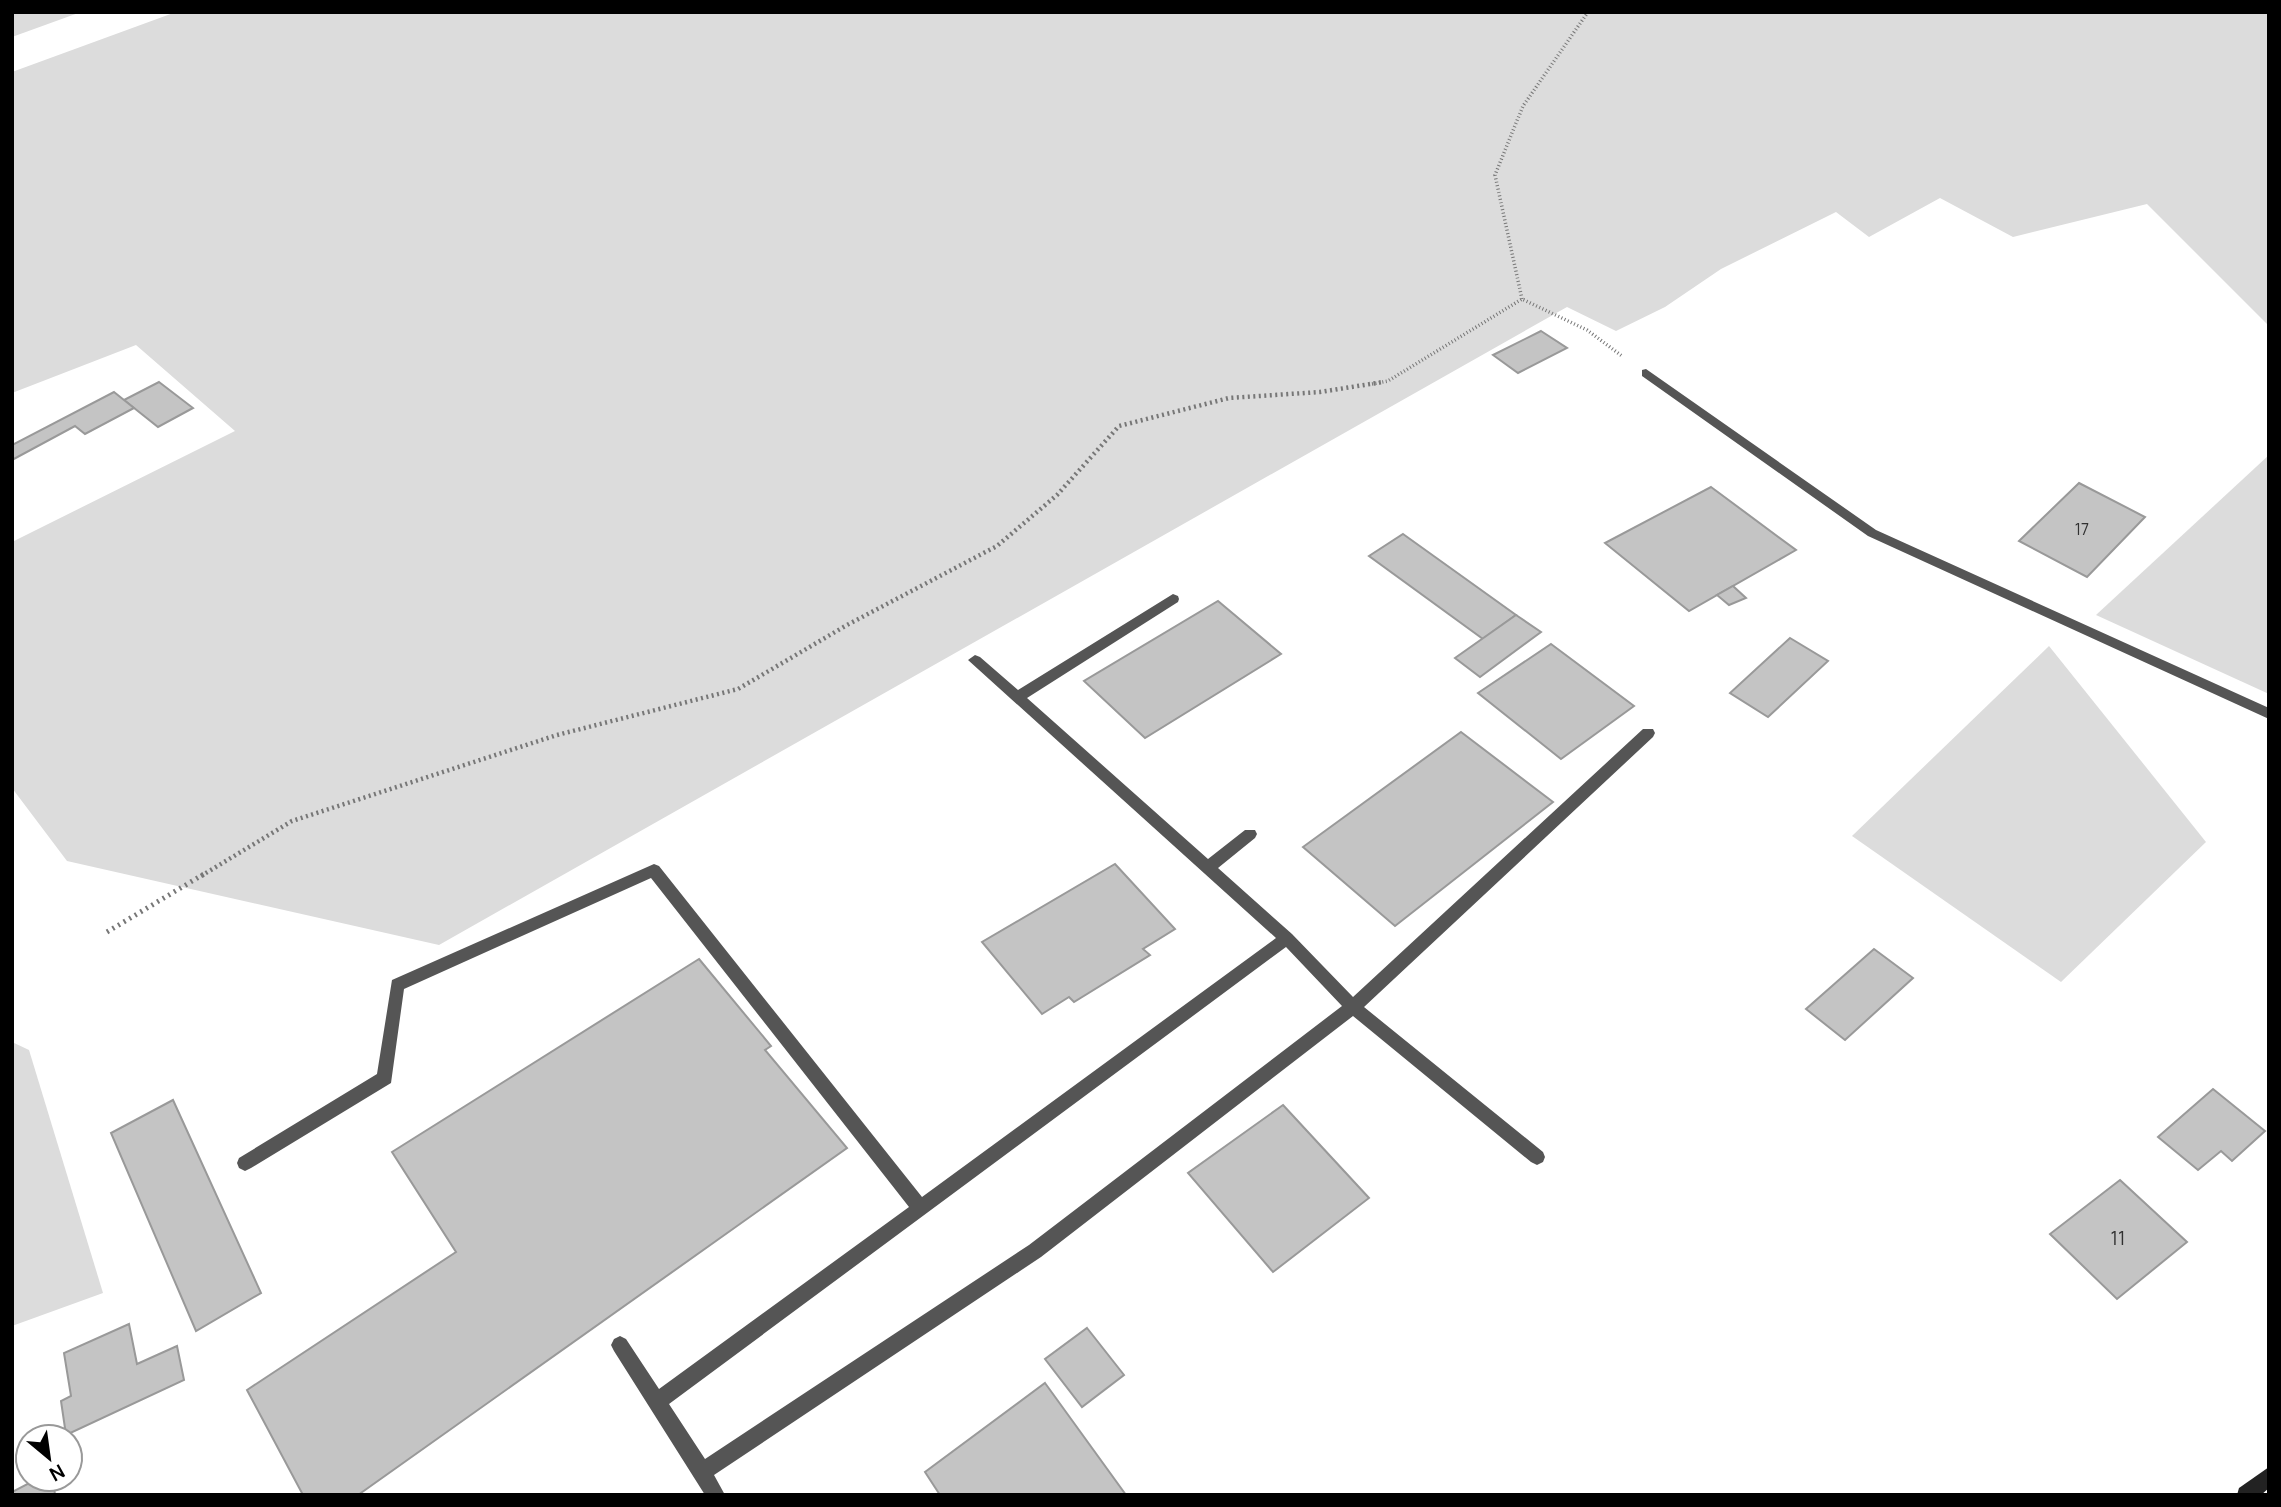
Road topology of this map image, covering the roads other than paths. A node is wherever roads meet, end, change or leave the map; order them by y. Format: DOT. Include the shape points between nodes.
graph roads {
  1 [pos="1646,373"];
  2 [pos="1173,599"];
  3 [pos="975,660"];
  4 [pos="1018,698"];
  5 [pos="2269,714"];
  6 [pos="1648,733"];
  7 [pos="1250,834"];
  8 [pos="1208,868"];
  9 [pos="1287,938"];
  10 [pos="1353,1007"];
  11 [pos="1538,1157"];
  12 [pos="245,1163"];
  13 [pos="920,1208"];
  14 [pos="620,1345"];
  15 [pos="657,1402"];
  16 [pos="702,1472"];
  17 [pos="2269,1476"];
  18 [pos="716,1495"];
  19 [pos="2246,1495"];
  1 -- 5 [label="lane" via="1872,533"];
  2 -- 4 [label="lane"];
  3 -- 4 [label="lane"];
  4 -- 8 [label="lane"];
  6 -- 10 [label="lane"];
  7 -- 8 [label="lane"];
  8 -- 9 [label="lane"];
  9 -- 10 [label="lane"];
  9 -- 13 [label="lane"];
  10 -- 11 [label="lane"];
  10 -- 16 [label="lane" via="1035,1251"];
  12 -- 13 [label="lane" via="386,1078 397,985 654,870"];
  13 -- 15 [label="lane"];
  14 -- 15 [label="lane"];
  15 -- 16 [label="lane"];
  16 -- 18 [label="lane"];
  17 -- 19 [label="main road"];
}
